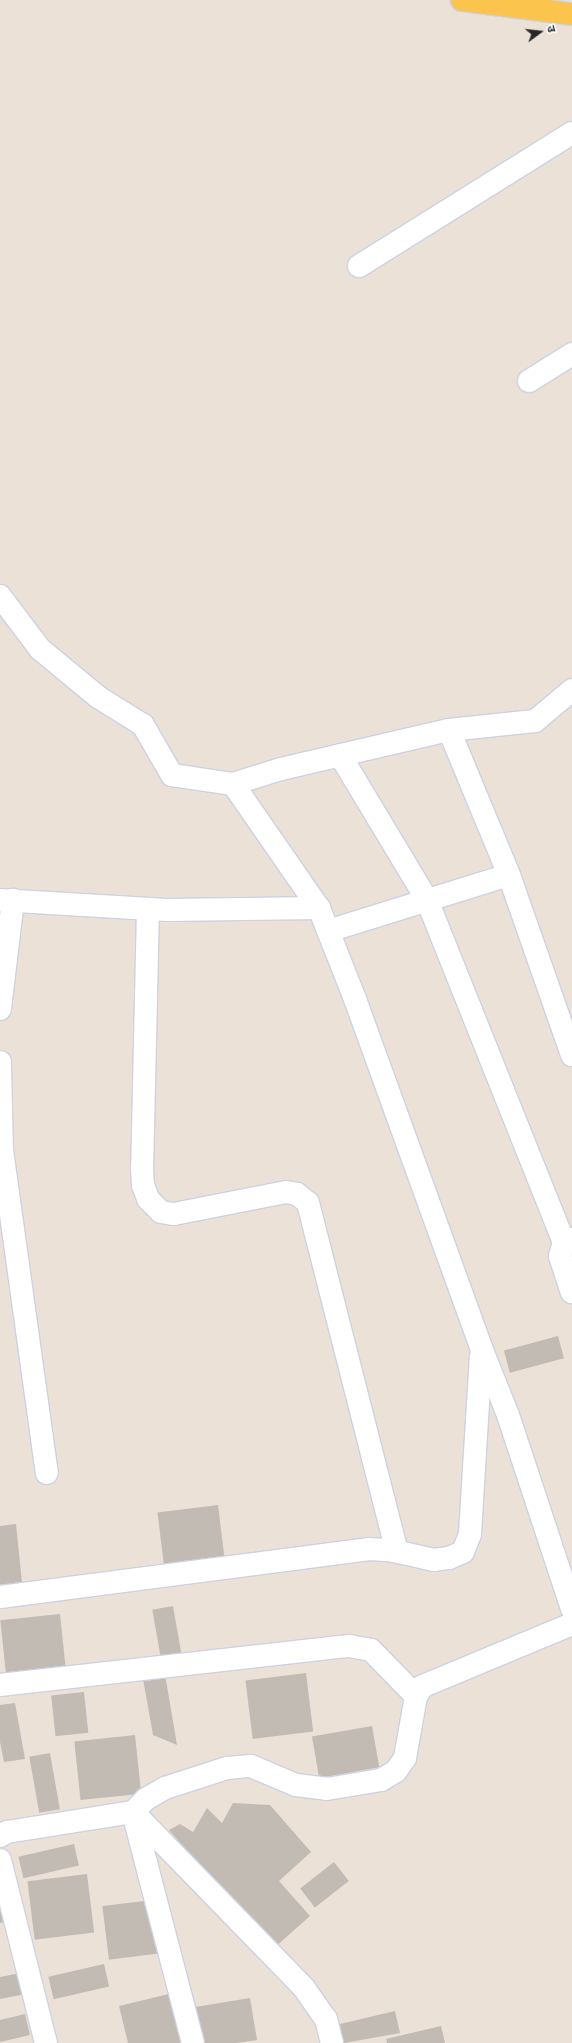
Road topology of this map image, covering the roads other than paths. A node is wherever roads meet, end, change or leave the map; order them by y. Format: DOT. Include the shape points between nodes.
graph roads {
  1 [pos="462,0"];
  2 [pos="550,6"];
  3 [pos="572,14"];
  4 [pos="572,133"];
  5 [pos="359,266"];
  6 [pos="572,354"];
  7 [pos="529,380"];
  8 [pos="0,596"];
  9 [pos="572,690"];
  10 [pos="449,730"];
  11 [pos="340,755"];
  12 [pos="233,784"];
  13 [pos="509,875"];
  14 [pos="6,900"];
  15 [pos="427,900"];
  16 [pos="319,908"];
  17 [pos="148,909"];
  18 [pos="328,931"];
  19 [pos="0,1009"];
  20 [pos="572,1055"];
  21 [pos="0,1062"];
  22 [pos="568,1241"];
  23 [pos="572,1292"];
  24 [pos="482,1350"];
  25 [pos="47,1473"];
  26 [pos="398,1552"];
  27 [pos="0,1597"];
  28 [pos="572,1609"];
  29 [pos="572,1624"];
  30 [pos="0,1685"];
  31 [pos="416,1696"];
  32 [pos="133,1812"];
  33 [pos="0,1836"];
  34 [pos="0,1860"];
  35 [pos="46,2043"];
  36 [pos="193,2043"];
  37 [pos="332,2043"];
  1 -- 2 [label="main road"];
  2 -- 3 [label="main road"];
  4 -- 5 [label="street"];
  6 -- 7 [label="street"];
  8 -- 12 [label="street" via="40,649 98,697 143,725 172,775"];
  9 -- 10 [label="street" via="534,721"];
  10 -- 11 [label="street"];
  10 -- 13 [label="street"];
  11 -- 12 [label="street"];
  11 -- 15 [label="street"];
  12 -- 16 [label="street"];
  13 -- 15 [label="street"];
  13 -- 20 [label="street"];
  14 -- 17 [label="street"];
  14 -- 19 [label="street"];
  15 -- 18 [label="street"];
  15 -- 22 [label="street"];
  16 -- 17 [label="street"];
  16 -- 18 [label="street"];
  17 -- 26 [label="street" via="142,1168 143,1185 148,1199 161,1212 174,1214 286,1192 297,1194 308,1203"];
  18 -- 24 [label="street"];
  21 -- 25 [label="street" via="2,1150"];
  22 -- 23 [label="street" via="560,1247 560,1256"];
  24 -- 26 [label="street" via="470,1534 463,1552 449,1558 434,1560"];
  24 -- 28 [label="street" via="508,1415"];
  26 -- 27 [label="street" via="368,1548"];
  29 -- 31 [label="street" via="434,1680 423,1686"];
  30 -- 31 [label="street" via="349,1646 371,1650"];
  31 -- 32 [label="street" via="405,1758 396,1771 381,1780 327,1788 296,1785 251,1766 227,1768 164,1788 146,1799"];
  32 -- 33 [label="street" via="7,1832"];
  32 -- 36 [label="street"];
  32 -- 37 [label="street" via="304,1988 326,2019"];
  34 -- 35 [label="street"];
}
